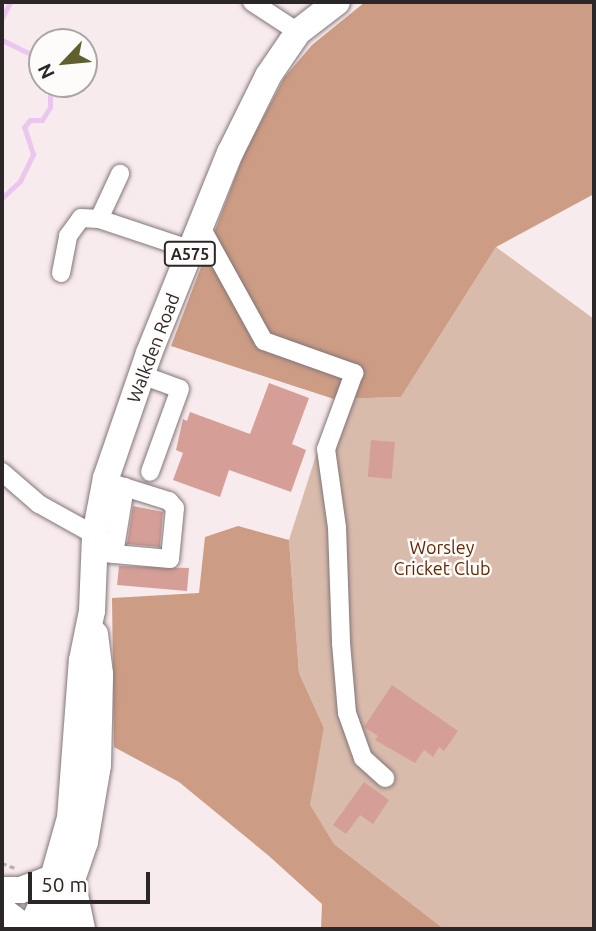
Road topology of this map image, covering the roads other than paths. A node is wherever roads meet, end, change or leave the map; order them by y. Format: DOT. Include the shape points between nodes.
graph roads {
  1 [pos="252,2"];
  2 [pos="337,2"];
  3 [pos="298,32"];
  4 [pos="120,174"];
  5 [pos="99,219"];
  6 [pos="196,238"];
  7 [pos="61,273"];
  8 [pos="142,374"];
  9 [pos="2,472"];
  10 [pos="150,472"];
  11 [pos="115,484"];
  12 [pos="101,547"];
  13 [pos="385,778"];
  14 [pos="8,879"];
  15 [pos="63,881"];
  16 [pos="2,910"];
  17 [pos="29,929"];
  18 [pos="55,929"];
  19 [pos="82,929"];
  1 -- 3 [label="street"];
  2 -- 3 [label="highway, Walkden Road / A575"];
  3 -- 6 [label="highway, Walkden Road / A575" via="268,76"];
  4 -- 5 [label="street"];
  5 -- 6 [label="street"];
  5 -- 7 [label="street" via="81,218"];
  6 -- 8 [label="highway, Walkden Road / A575"];
  6 -- 13 [label="street" via="264,341 354,373 326,449 337,527 347,713 363,758"];
  8 -- 10 [label="street" via="180,389"];
  8 -- 11 [label="highway, Walkden Road / A575"];
  9 -- 12 [label="street"];
  11 -- 12 [label="highway, Walkden Road / A575"];
  11 -- 12 [label="street" via="169,500 175,508 170,559"];
  12 -- 15 [label="highway, Walkden Road / A575" via="92,611 100,674 98,765"];
  14 -- 15 [label="highway" via="21,890"];
  15 -- 17 [label="highway, Walkden Road / A575"];
  15 -- 18 [label="highway, Walkden Road / A575"];
  15 -- 19 [label="highway"];
  16 -- 17 [label="highway"];
}
